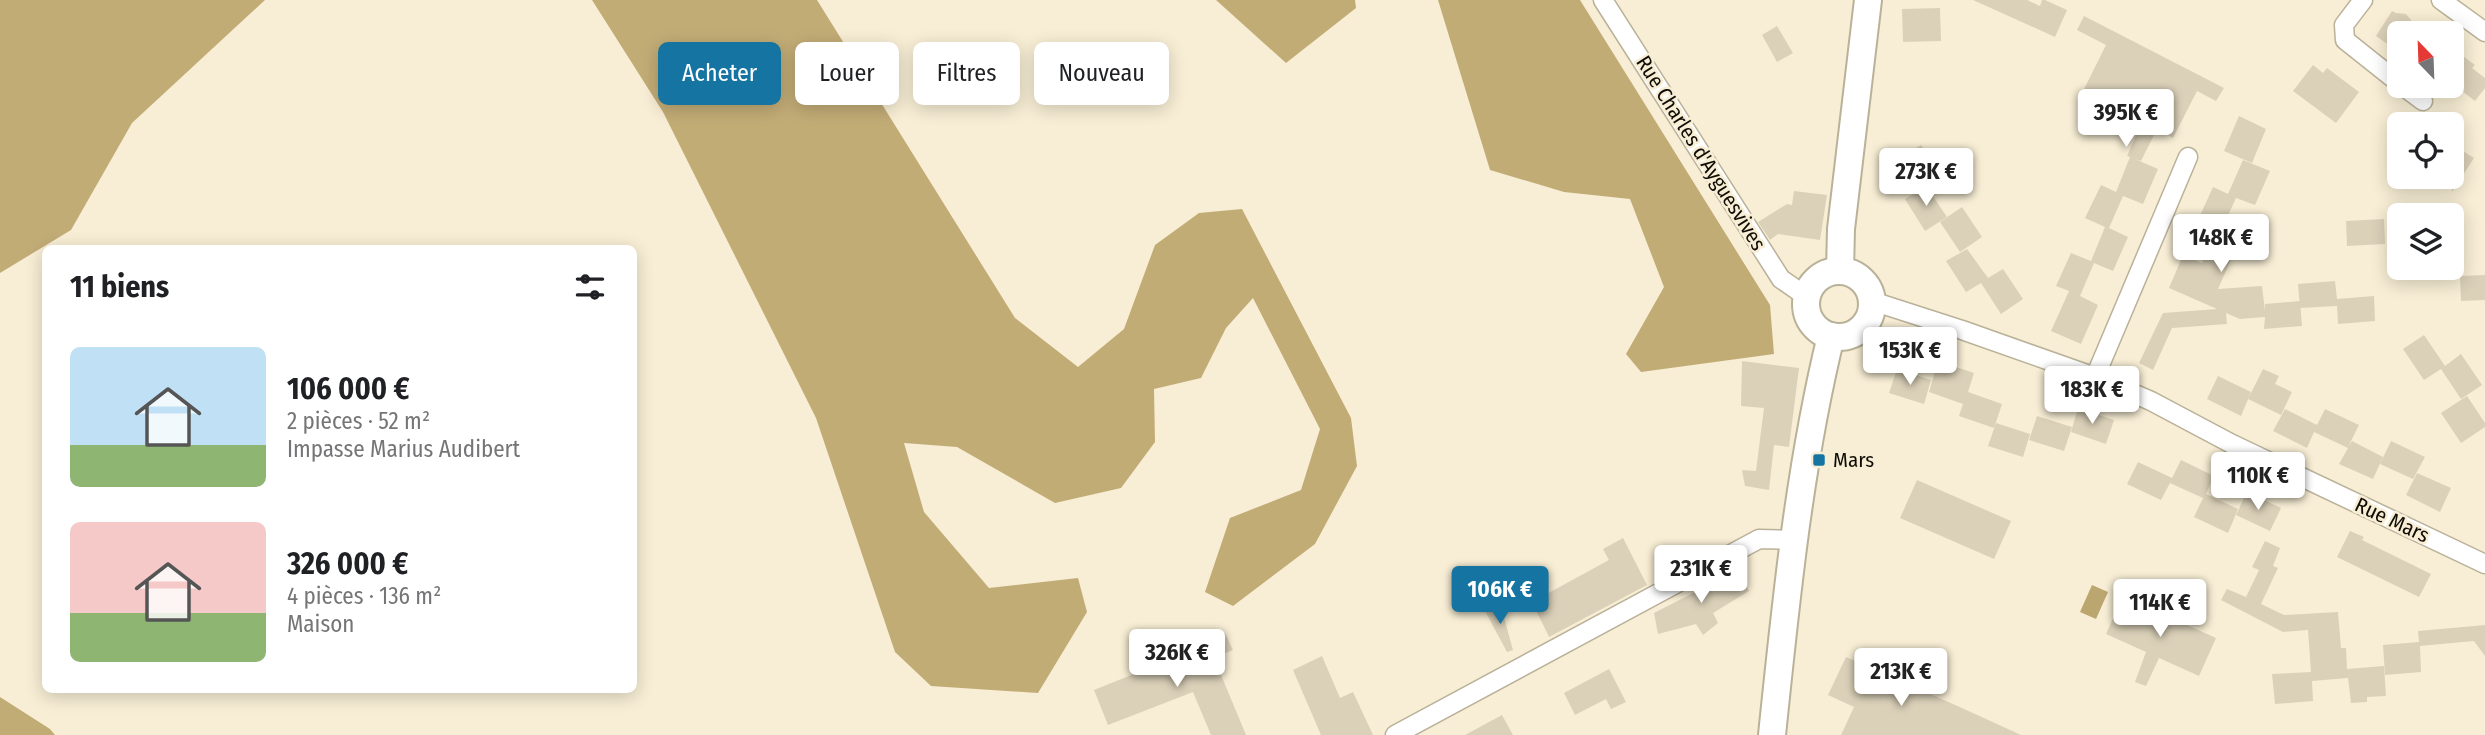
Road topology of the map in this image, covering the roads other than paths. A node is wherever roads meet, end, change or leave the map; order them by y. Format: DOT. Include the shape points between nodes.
graph roads {
  1 [pos="1603,0"];
  2 [pos="1868,0"];
  3 [pos="2363,0"];
  4 [pos="2441,0"];
  5 [pos="2485,32"];
  6 [pos="2387,73"];
  7 [pos="2419,98"];
  8 [pos="2423,101"];
  9 [pos="2188,157"];
  10 [pos="1840,271"];
  11 [pos="1807,298"];
  12 [pos="1872,301"];
  13 [pos="1831,335"];
  14 [pos="2095,377"];
  15 [pos="1794,540"];
  16 [pos="2485,564"];
  17 [pos="1395,735"];
  18 [pos="1772,735"];
  1 -- 11 [label="street, Rue Charles d'Ayguesvives" via="1781,279"];
  2 -- 10 [label="main road"];
  3 -- 6 [label="street" via="2344,24 2345,40"];
  4 -- 5 [label="street"];
  7 -- 8 [label="street"];
  9 -- 14 [label="street"];
  10 -- 11 [label="main road" via="1822,276"];
  10 -- 12 [label="main road" via="1861,279"];
  11 -- 13 [label="main road" via="1814,325"];
  12 -- 13 [label="main road" via="1866,322 1854,333"];
  12 -- 14 [label="street, Rue Mars"];
  13 -- 15 [label="main road"];
  14 -- 16 [label="street, Rue Mars"];
  15 -- 17 [label="street" via="1759,539"];
  15 -- 18 [label="main road"];
}
